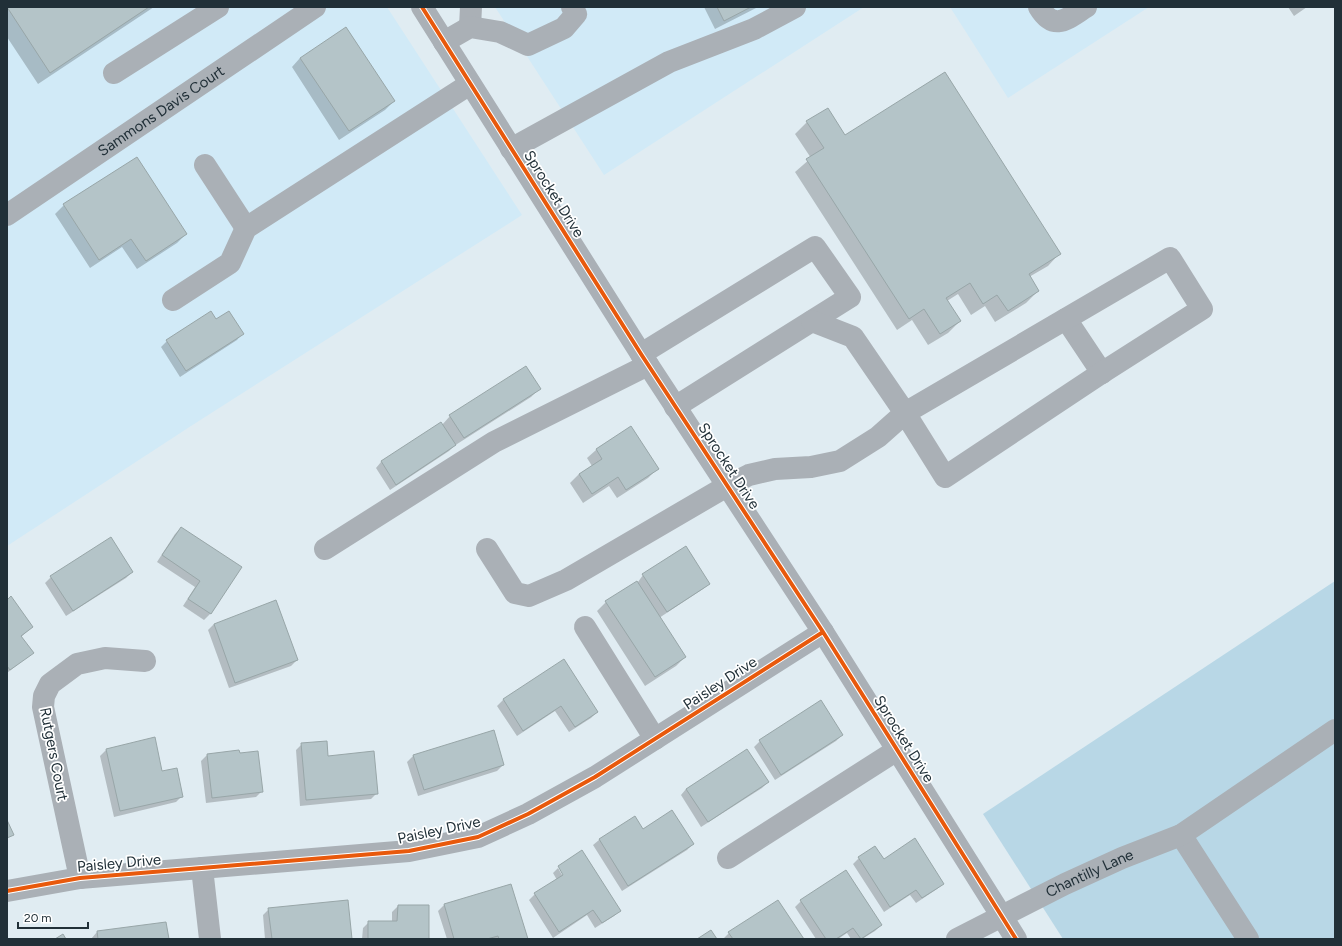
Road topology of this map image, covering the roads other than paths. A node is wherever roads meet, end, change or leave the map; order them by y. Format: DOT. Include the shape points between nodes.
graph roads {
  1 [pos="218,7"];
  2 [pos="315,7"];
  3 [pos="422,7"];
  4 [pos="572,7"];
  5 [pos="795,7"];
  6 [pos="1039,7"];
  7 [pos="1086,7"];
  8 [pos="470,17"];
  9 [pos="444,42"];
  10 [pos="114,73"];
  11 [pos="470,84"];
  12 [pos="512,149"];
  13 [pos="205,165"];
  14 [pos="7,215"];
  15 [pos="246,228"];
  16 [pos="173,300"];
  17 [pos="1066,319"];
  18 [pos="812,321"];
  19 [pos="645,359"];
  20 [pos="1102,373"];
  21 [pos="675,407"];
  22 [pos="905,414"];
  23 [pos="727,486"];
  24 [pos="325,549"];
  25 [pos="487,549"];
  26 [pos="585,627"];
  27 [pos="823,632"];
  28 [pos="145,661"];
  29 [pos="1335,730"];
  30 [pos="655,739"];
  31 [pos="897,750"];
  32 [pos="1181,835"];
  33 [pos="728,858"];
  34 [pos="202,868"];
  35 [pos="80,878"];
  36 [pos="7,891"];
  37 [pos="1000,916"];
  38 [pos="210,939"];
  39 [pos="957,939"];
  40 [pos="1016,939"];
  41 [pos="1248,939"];
  1 -- 10 [label="street"];
  2 -- 14 [label="street, Sammons Davis Court"];
  3 -- 9 [label="street, Sprocket Drive"];
  4 -- 8 [label="street" via="576,14 564,28 528,45"];
  5 -- 12 [label="street" via="754,29 668,62"];
  6 -- 7 [label="street" via="1045,17 1055,22 1067,19"];
  8 -- 9 [label="street"];
  9 -- 11 [label="street, Sprocket Drive"];
  11 -- 12 [label="street, Sprocket Drive"];
  11 -- 15 [label="street"];
  12 -- 19 [label="street, Sprocket Drive"];
  13 -- 15 [label="street"];
  15 -- 16 [label="street" via="230,263"];
  17 -- 20 [label="street"];
  17 -- 20 [label="street" via="1170,258 1202,309"];
  17 -- 22 [label="street"];
  18 -- 19 [label="street" via="850,297 815,247"];
  18 -- 21 [label="street"];
  18 -- 22 [label="street" via="853,337"];
  19 -- 21 [label="street, Sprocket Drive"];
  19 -- 24 [label="street" via="494,442"];
  20 -- 22 [label="street" via="945,477"];
  21 -- 23 [label="street, Sprocket Drive"];
  22 -- 23 [label="street" via="878,437 840,461 749,475"];
  23 -- 25 [label="street" via="566,580 529,596 515,593"];
  23 -- 27 [label="street, Sprocket Drive"];
  26 -- 30 [label="street"];
  27 -- 30 [label="street, Paisley Drive"];
  27 -- 31 [label="street, Sprocket Drive"];
  28 -- 35 [label="street, Rutgers Court" via="105,658 77,664 50,684 44,696 43,707"];
  29 -- 32 [label="street, Chantilly Lane"];
  30 -- 34 [label="street, Paisley Drive" via="541,807 478,837 409,851"];
  31 -- 33 [label="street"];
  31 -- 37 [label="street, Sprocket Drive"];
  32 -- 37 [label="street, Chantilly Lane" via="1122,858"];
  32 -- 41 [label="street"];
  34 -- 35 [label="street, Paisley Drive"];
  34 -- 38 [label="street"];
  35 -- 36 [label="street, Paisley Drive"];
  37 -- 39 [label="street, Chantilly Lane"];
  37 -- 40 [label="street, Sprocket Drive"];
}
